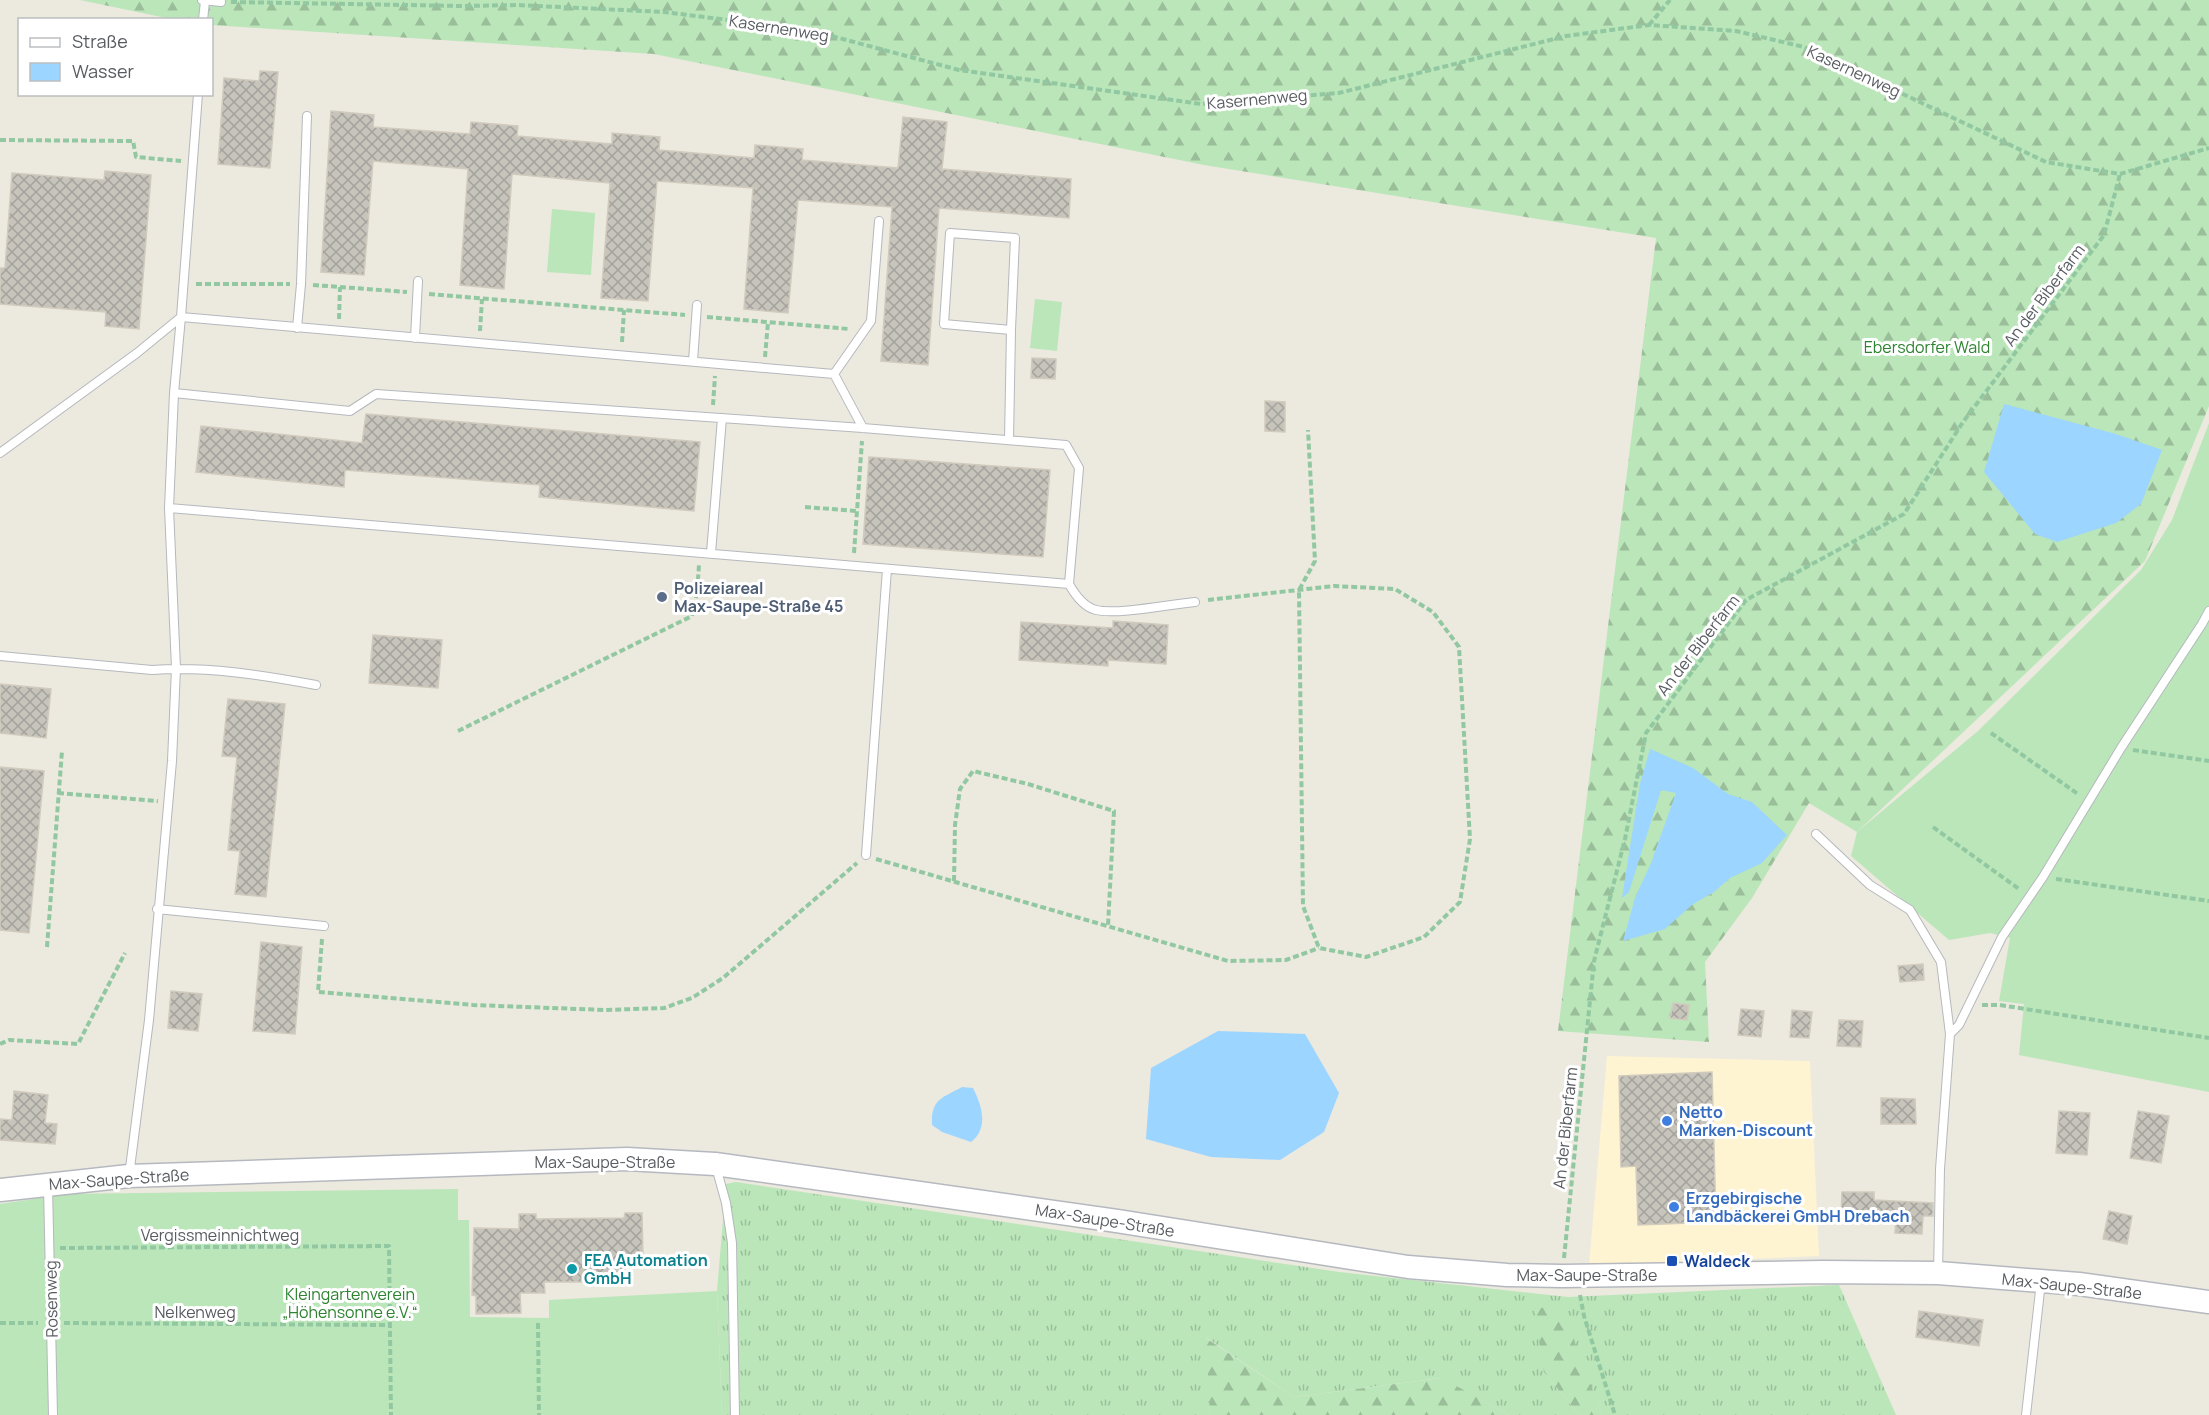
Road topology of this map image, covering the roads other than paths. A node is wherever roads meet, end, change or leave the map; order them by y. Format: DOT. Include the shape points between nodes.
graph roads {
  1 [pos="204,0"];
  2 [pos="221,2"];
  3 [pos="203,18"];
  4 [pos="198,96"];
  5 [pos="307,116"];
  6 [pos="879,221"];
  7 [pos="418,281"];
  8 [pos="697,305"];
  9 [pos="181,316"];
  10 [pos="297,328"];
  11 [pos="1011,330"];
  12 [pos="415,338"];
  13 [pos="693,361"];
  14 [pos="834,374"];
  15 [pos="174,393"];
  16 [pos="722,418"];
  17 [pos="863,428"];
  18 [pos="1009,440"];
  19 [pos="0,453"];
  20 [pos="169,508"];
  21 [pos="711,553"];
  22 [pos="886,569"];
  23 [pos="1069,584"];
  24 [pos="1195,602"];
  25 [pos="2209,611"];
  26 [pos="0,656"];
  27 [pos="176,668"];
  28 [pos="316,685"];
  29 [pos="1816,834"];
  30 [pos="866,855"];
  31 [pos="157,909"];
  32 [pos="324,926"];
  33 [pos="1950,1034"];
  34 [pos="715,1164"];
  35 [pos="129,1176"];
  36 [pos="48,1184"];
  37 [pos="0,1190"];
  38 [pos="1938,1273"];
  39 [pos="2041,1281"];
  40 [pos="2209,1302"];
  41 [pos="53,1415"];
  42 [pos="735,1415"];
  43 [pos="2026,1415"];
  1 -- 2 [label="lane"];
  1 -- 3 [label="lane"];
  4 -- 9 [label="lane"];
  5 -- 10 [label="lane"];
  6 -- 14 [label="lane" via="871,321"];
  7 -- 12 [label="lane"];
  8 -- 13 [label="lane"];
  9 -- 10 [label="lane"];
  9 -- 15 [label="lane"];
  9 -- 19 [label="lane" via="138,353"];
  10 -- 12 [label="lane"];
  11 -- 11 [label="lane" via="944,324 950,232 1015,238"];
  11 -- 18 [label="lane"];
  12 -- 13 [label="lane"];
  13 -- 14 [label="lane"];
  14 -- 17 [label="lane"];
  15 -- 16 [label="lane" via="350,411 376,394"];
  15 -- 20 [label="lane"];
  16 -- 17 [label="lane"];
  16 -- 21 [label="lane"];
  17 -- 18 [label="lane"];
  18 -- 23 [label="lane" via="1066,445 1079,468"];
  20 -- 21 [label="lane"];
  20 -- 27 [label="lane"];
  21 -- 22 [label="lane"];
  22 -- 23 [label="lane"];
  22 -- 30 [label="lane"];
  23 -- 24 [label="lane" via="1094,610"];
  25 -- 33 [label="lane" via="2002,937 1959,1025"];
  26 -- 27 [label="lane" via="152,670"];
  27 -- 28 [label="lane" via="269,676"];
  27 -- 31 [label="lane" via="172,761"];
  29 -- 33 [label="lane" via="1870,885 1910,910 1941,962"];
  31 -- 32 [label="lane"];
  31 -- 35 [label="lane" via="149,1020"];
  33 -- 38 [label="lane" via="1940,1169"];
  34 -- 35 [label="street, Max-Saupe-Straße" via="627,1158"];
  34 -- 38 [label="street, Max-Saupe-Straße" via="1408,1267 1569,1276"];
  34 -- 42 [label="lane" via="732,1243"];
  35 -- 36 [label="street, Max-Saupe-Straße"];
  36 -- 37 [label="street, Max-Saupe-Straße"];
  36 -- 41 [label="lane, Rosenweg"];
  38 -- 39 [label="street, Max-Saupe-Straße"];
  39 -- 40 [label="street, Max-Saupe-Straße"];
  39 -- 43 [label="lane"];
}
